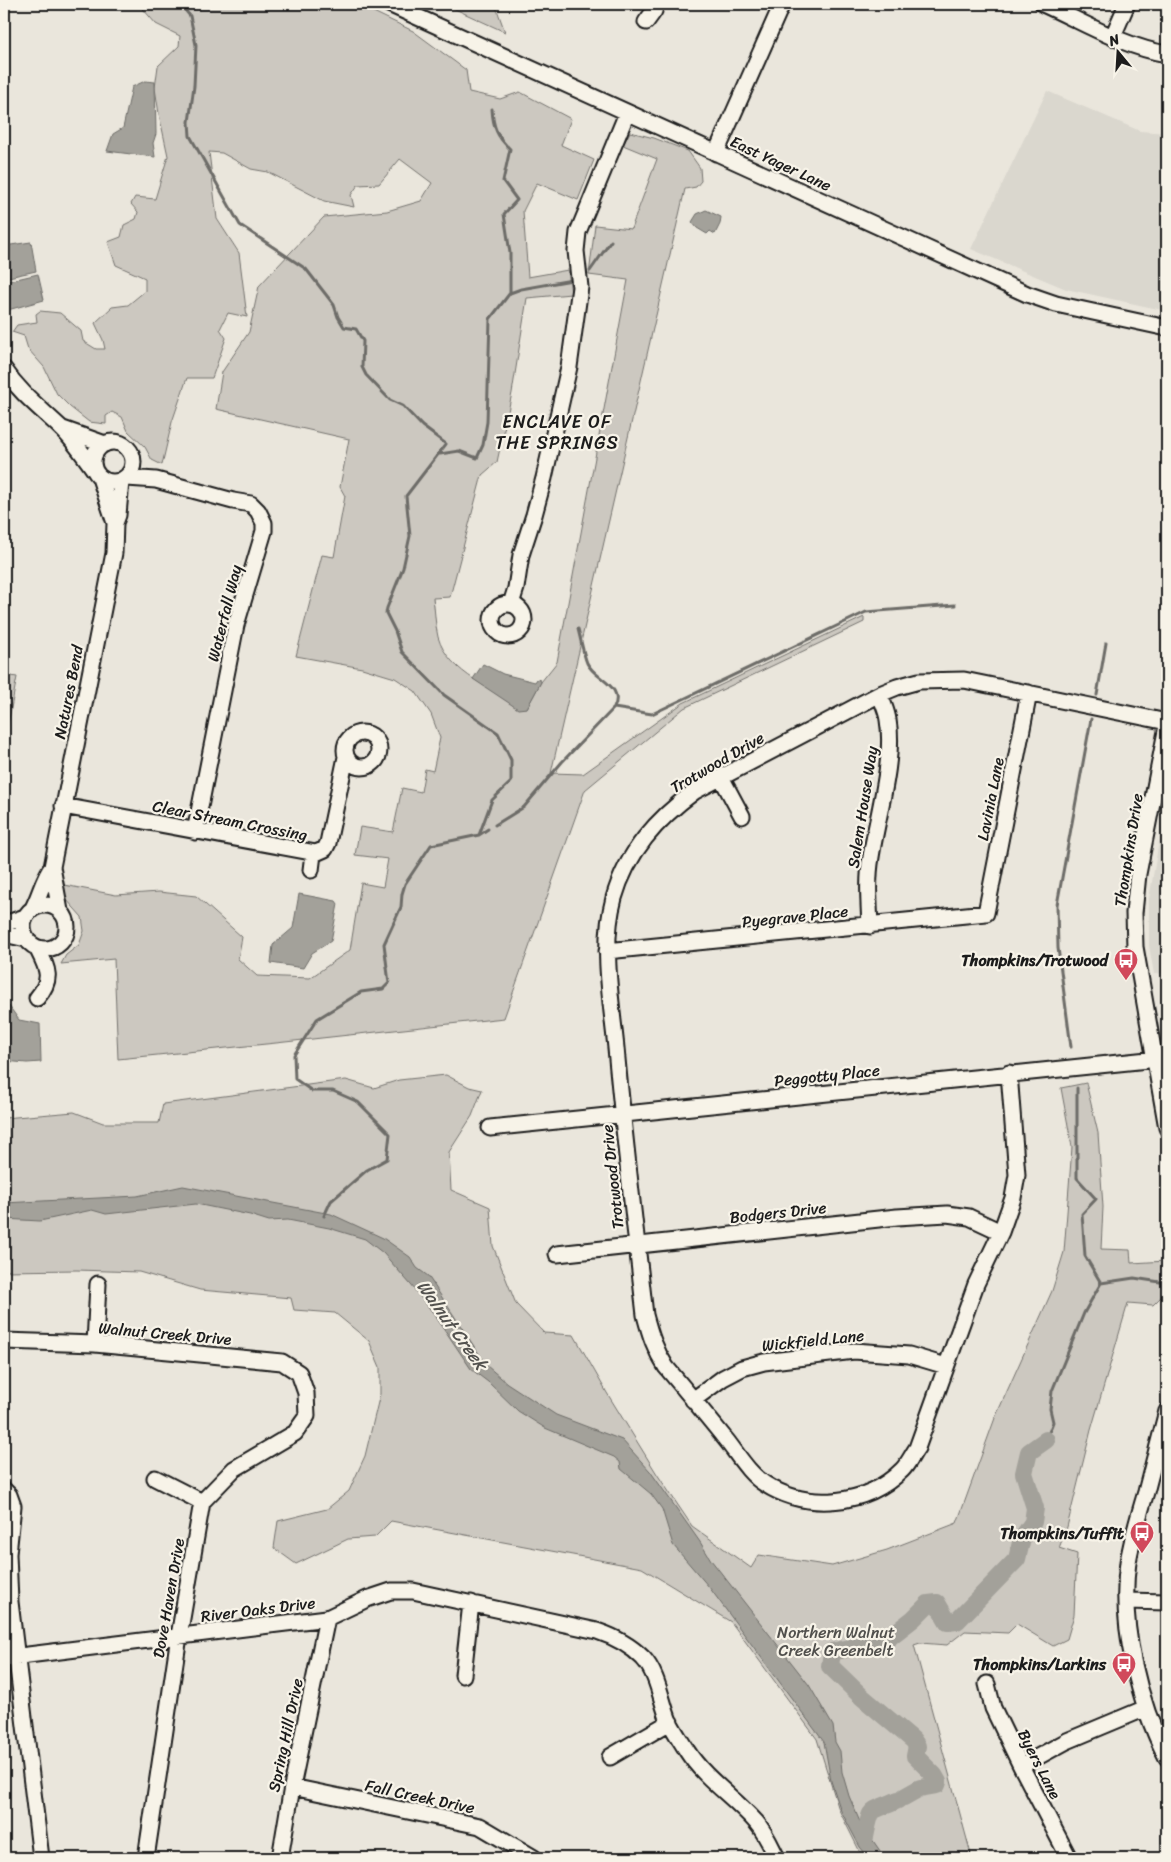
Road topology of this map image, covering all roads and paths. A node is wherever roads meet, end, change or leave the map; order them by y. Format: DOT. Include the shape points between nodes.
graph roads {
  1 [pos="389,4"];
  2 [pos="656,4"];
  3 [pos="782,4"];
  4 [pos="1044,4"];
  5 [pos="1127,4"];
  6 [pos="646,22"];
  7 [pos="1112,36"];
  8 [pos="1167,54"];
  9 [pos="627,113"];
  10 [pos="716,152"];
  11 [pos="1167,328"];
  12 [pos="4,369"];
  13 [pos="63,429"];
  14 [pos="105,444"];
  15 [pos="133,457"];
  16 [pos="98,474"];
  17 [pos="124,479"];
  18 [pos="156,480"];
  19 [pos="115,523"];
  20 [pos="511,604"];
  21 [pos="1029,693"];
  22 [pos="880,694"];
  23 [pos="1167,722"];
  24 [pos="1167,726"];
  25 [pos="346,757"];
  26 [pos="721,777"];
  27 [pos="63,806"];
  28 [pos="742,816"];
  29 [pos="195,832"];
  30 [pos="313,854"];
  31 [pos="52,867"];
  32 [pos="311,870"];
  33 [pos="60,911"];
  34 [pos="29,912"];
  35 [pos="986,913"];
  36 [pos="4,924"];
  37 [pos="870,926"];
  38 [pos="4,934"];
  39 [pos="61,942"];
  40 [pos="32,943"];
  41 [pos="607,952"];
  42 [pos="47,968"];
  43 [pos="37,998"];
  44 [pos="1161,1058"];
  45 [pos="1009,1074"];
  46 [pos="622,1114"];
  47 [pos="490,1128"];
  48 [pos="1167,1128"];
  49 [pos="1000,1232"];
  50 [pos="637,1245"];
  51 [pos="557,1254"];
  52 [pos="98,1284"];
  53 [pos="4,1341"];
  54 [pos="95,1344"];
  55 [pos="946,1366"];
  56 [pos="694,1400"];
  57 [pos="1167,1411"];
  58 [pos="1160,1465"];
  59 [pos="154,1478"];
  60 [pos="4,1490"];
  61 [pos="202,1502"];
  62 [pos="1127,1601"];
  63 [pos="1167,1602"];
  64 [pos="472,1603"];
  65 [pos="327,1618"];
  66 [pos="179,1636"];
  67 [pos="10,1657"];
  68 [pos="463,1675"];
  69 [pos="987,1684"];
  70 [pos="1146,1708"];
  71 [pos="670,1722"];
  72 [pos="610,1756"];
  73 [pos="1167,1758"];
  74 [pos="1021,1766"];
  75 [pos="292,1787"];
  76 [pos="41,1858"];
  77 [pos="146,1858"];
  78 [pos="280,1858"];
  79 [pos="534,1858"];
  80 [pos="776,1858"];
  81 [pos="1069,1858"];
  1 -- 9 [label="street, East Yager Lane"];
  2 -- 6 [label="street"];
  3 -- 10 [label="street"];
  4 -- 7 [label="street"];
  5 -- 7 [label="street"];
  7 -- 8 [label="street"];
  9 -- 10 [label="street, East Yager Lane"];
  9 -- 20 [label="street" via="578,232 576,251 580,286 570,367 544,478 520,555"];
  10 -- 11 [label="street, East Yager Lane" via="1027,294 1056,304"];
  12 -- 13 [label="street, Natures Bend" via="14,384"];
  13 -- 14 [label="street, Natures Bend"];
  13 -- 16 [label="street, Natures Bend"];
  14 -- 15 [label="street" via="123,444"];
  14 -- 16 [label="street" via="94,456"];
  15 -- 17 [label="street" via="134,466"];
  15 -- 18 [label="street"];
  16 -- 17 [label="street" via="110,483"];
  16 -- 19 [label="street, Natures Bend"];
  17 -- 18 [label="street, Waterfall Way"];
  17 -- 19 [label="street, Natures Bend"];
  18 -- 29 [label="street, Waterfall Way" via="251,504 264,523 236,625"];
  19 -- 27 [label="street, Natures Bend" via="114,553"];
  21 -- 22 [label="street, Trotwood Drive" via="964,680 939,680 920,681"];
  21 -- 23 [label="street, Trotwood Drive"];
  21 -- 35 [label="street, Lavinia Lane"];
  22 -- 26 [label="street, Trotwood Drive"];
  22 -- 37 [label="street, Salem House Way" via="888,719 890,741 870,858"];
  24 -- 44 [label="street, Thompkins Drive" via="1138,874 1134,913 1137,967"];
  25 -- 30 [label="street, Clear Stream Crossing" via="328,843 321,852"];
  26 -- 28 [label="street"];
  26 -- 41 [label="street, Trotwood Drive" via="671,808 636,848 615,897"];
  27 -- 29 [label="street, Clear Stream Crossing"];
  27 -- 31 [label="street, Natures Bend"];
  29 -- 30 [label="street, Clear Stream Crossing"];
  30 -- 32 [label="street"];
  31 -- 33 [label="street, Natures Bend"];
  31 -- 34 [label="street, Natures Bend" via="40,896"];
  33 -- 34 [label="street" via="42,905"];
  33 -- 39 [label="street" via="67,926"];
  34 -- 36 [label="street"];
  34 -- 40 [label="street" via="22,928"];
  35 -- 37 [label="street, Pyegrave Place"];
  37 -- 41 [label="street, Pyegrave Place"];
  38 -- 40 [label="street"];
  39 -- 40 [label="street" via="51,948"];
  39 -- 42 [label="street"];
  40 -- 42 [label="street"];
  41 -- 46 [label="street, Trotwood Drive"];
  42 -- 43 [label="street" via="45,985"];
  44 -- 45 [label="street, Peggotty Place"];
  44 -- 48 [label="street, Thompkins Drive"];
  45 -- 46 [label="street, Peggotty Place"];
  45 -- 49 [label="street, Trotwood Drive" via="1017,1175 1013,1198"];
  46 -- 47 [label="street, Peggotty Place"];
  46 -- 50 [label="street, Trotwood Drive"];
  49 -- 50 [label="street, Bodgers Drive" via="969,1217 947,1214"];
  49 -- 55 [label="street, Trotwood Drive" via="976,1284"];
  50 -- 51 [label="street, Bodgers Drive"];
  50 -- 56 [label="street, Trotwood Drive" via="645,1315 651,1338 666,1367"];
  52 -- 54 [label="street"];
  53 -- 54 [label="street, Walnut Creek Drive"];
  54 -- 61 [label="street, Walnut Creek Drive" via="282,1362 299,1373 306,1394 307,1416 295,1433 234,1469"];
  55 -- 56 [label="street, Wickfield Lane" via="909,1355 854,1351 764,1362 729,1375"];
  55 -- 56 [label="street, Trotwood Drive" via="917,1448 902,1470 877,1489 858,1497 829,1502 807,1501 764,1483 748,1468"];
  57 -- 58 [label="street"];
  58 -- 62 [label="street" via="1128,1562"];
  59 -- 61 [label="street"];
  60 -- 67 [label="street" via="13,1506 9,1564"];
  61 -- 66 [label="street, Dove Haven Drive"];
  62 -- 63 [label="street"];
  62 -- 70 [label="street" via="1129,1634"];
  64 -- 65 [label="street, River Oaks Drive" via="412,1591 391,1591"];
  64 -- 68 [label="street"];
  64 -- 71 [label="street, River Oaks Drive" via="616,1638 644,1660 655,1679"];
  65 -- 66 [label="street, River Oaks Drive"];
  65 -- 75 [label="street, Spring Hill Drive"];
  66 -- 67 [label="street, River Oaks Drive"];
  66 -- 77 [label="street, Dove Haven Drive"];
  67 -- 76 [label="street"];
  69 -- 74 [label="street, Byers Lane" via="993,1708"];
  70 -- 73 [label="street"];
  70 -- 74 [label="street" via="1067,1741"];
  71 -- 72 [label="street"];
  71 -- 80 [label="street, River Oaks Drive" via="703,1772 756,1823"];
  74 -- 81 [label="street, Byers Lane"];
  75 -- 78 [label="street, Spring Hill Drive"];
  75 -- 79 [label="street, Fall Creek Drive" via="480,1826"];
}
